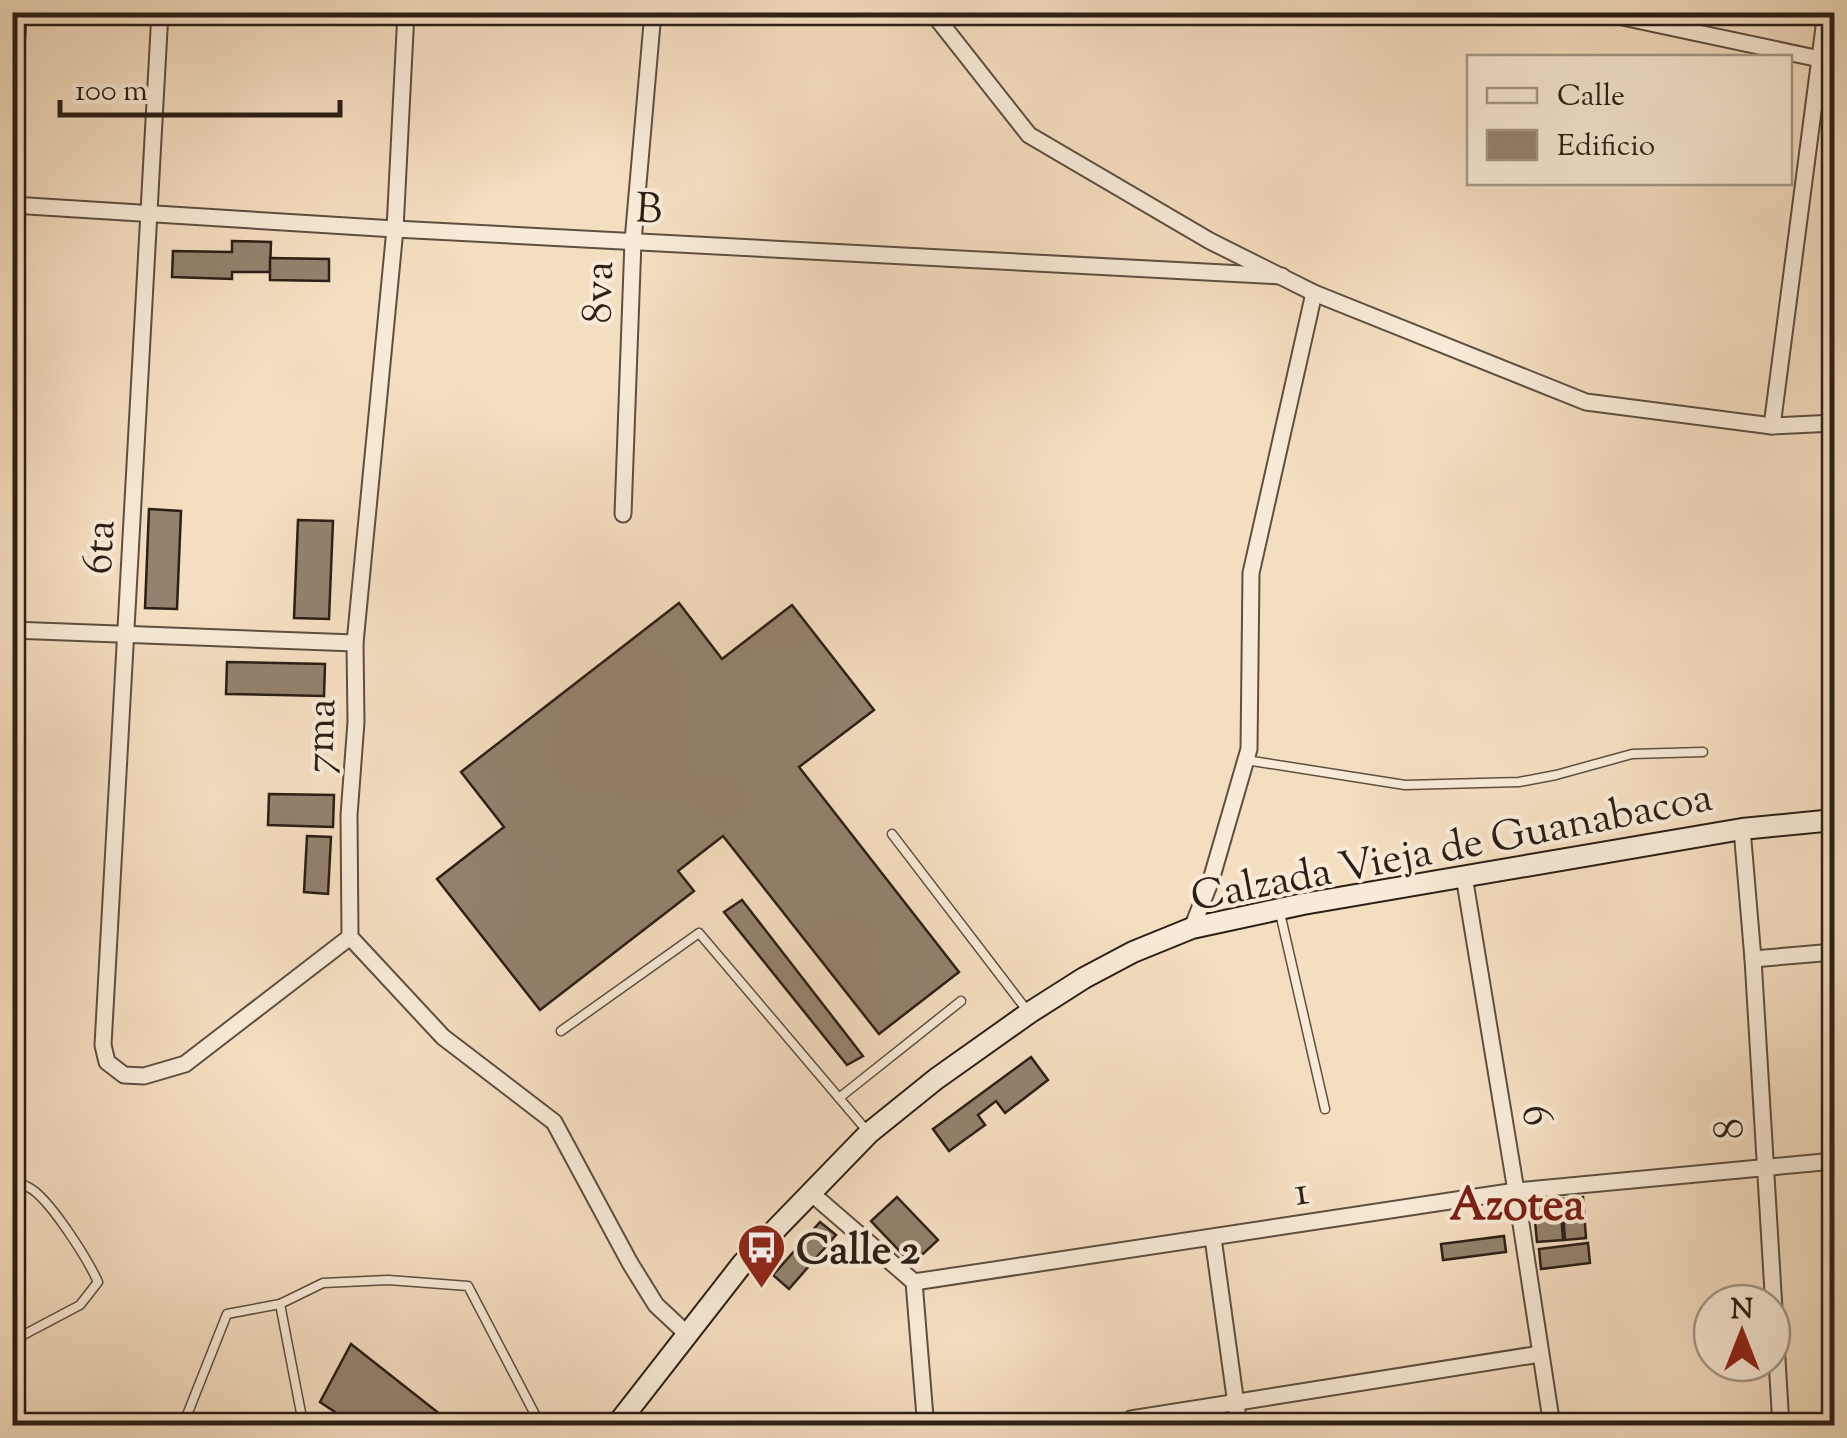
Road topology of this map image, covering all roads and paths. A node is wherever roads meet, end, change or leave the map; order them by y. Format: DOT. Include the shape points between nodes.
graph roads {
  1 [pos="160,12"];
  2 [pos="406,12"];
  3 [pos="654,12"];
  4 [pos="932,12"];
  5 [pos="1598,12"];
  6 [pos="1826,12"];
  7 [pos="1828,61"];
  8 [pos="12,205"];
  9 [pos="150,214"];
  10 [pos="395,229"];
  11 [pos="633,242"];
  12 [pos="1282,276"];
  13 [pos="1314,293"];
  14 [pos="1834,423"];
  15 [pos="1772,426"];
  16 [pos="623,514"];
  17 [pos="12,630"];
  18 [pos="127,636"];
  19 [pos="355,642"];
  20 [pos="1703,752"];
  21 [pos="1246,760"];
  22 [pos="1834,820"];
  23 [pos="1742,829"];
  24 [pos="892,834"];
  25 [pos="1464,876"];
  26 [pos="1278,909"];
  27 [pos="1192,928"];
  28 [pos="350,937"];
  29 [pos="1834,952"];
  30 [pos="1753,958"];
  31 [pos="962,1001"];
  32 [pos="1029,1013"];
  33 [pos="560,1031"];
  34 [pos="839,1098"];
  35 [pos="1325,1109"];
  36 [pos="869,1133"];
  37 [pos="1834,1161"];
  38 [pos="1764,1167"];
  39 [pos="12,1185"];
  40 [pos="1516,1191"];
  41 [pos="811,1192"];
  42 [pos="1213,1238"];
  43 [pos="914,1282"];
  44 [pos="280,1304"];
  45 [pos="686,1333"];
  46 [pos="12,1342"];
  47 [pos="1540,1354"];
  48 [pos="1236,1402"];
  49 [pos="188,1415"];
  50 [pos="312,1426"];
  51 [pos="541,1426"];
  52 [pos="616,1426"];
  53 [pos="928,1426"];
  54 [pos="1125,1426"];
  55 [pos="1239,1426"];
  56 [pos="1552,1426"];
  57 [pos="1781,1426"];
  1 -- 9 [label="street, 6ta"];
  2 -- 10 [label="street, 7ma"];
  3 -- 11 [label="street, 8va"];
  4 -- 12 [label="street" via="1029,135"];
  5 -- 7 [label="street"];
  6 -- 7 [label="street"];
  7 -- 15 [label="street"];
  8 -- 9 [label="street, B"];
  9 -- 10 [label="street, B"];
  9 -- 18 [label="street, 6ta"];
  10 -- 11 [label="street, B"];
  10 -- 19 [label="street, 7ma"];
  11 -- 12 [label="street, B"];
  11 -- 16 [label="street, 8va"];
  12 -- 13 [label="street"];
  13 -- 15 [label="street" via="1586,402"];
  13 -- 21 [label="street" via="1251,573"];
  14 -- 15 [label="street"];
  17 -- 18 [label="street"];
  18 -- 19 [label="street"];
  18 -- 28 [label="street, 6ta" via="102,1045 107,1062 124,1075 144,1076 185,1064"];
  19 -- 28 [label="street, 7ma"];
  20 -- 21 [label="lane" via="1632,754 1518,782 1405,785"];
  21 -- 27 [label="street"];
  22 -- 23 [label="main road, Calzada Vieja de Guanabacoa"];
  23 -- 25 [label="main road, Calzada Vieja de Guanabacoa"];
  23 -- 30 [label="street, 8"];
  24 -- 32 [label="lane"];
  25 -- 26 [label="main road, Calzada Vieja de Guanabacoa"];
  25 -- 40 [label="street, 6"];
  26 -- 27 [label="main road, Calzada Vieja de Guanabacoa"];
  26 -- 35 [label="lane"];
  27 -- 32 [label="main road, Calzada Vieja de Guanabacoa" via="1133,952"];
  28 -- 45 [label="street" via="443,1037 554,1122 656,1306"];
  29 -- 30 [label="street"];
  30 -- 38 [label="street, 8"];
  31 -- 34 [label="lane"];
  32 -- 36 [label="main road, Calzada Vieja de Guanabacoa"];
  33 -- 34 [label="lane" via="699,934"];
  34 -- 36 [label="lane"];
  36 -- 41 [label="main road, Calzada Vieja de Guanabacoa"];
  37 -- 38 [label="street, 1"];
  38 -- 40 [label="street, 1"];
  38 -- 57 [label="street, 8"];
  39 -- 46 [label="lane" via="39,1194 98,1282 80,1306"];
  40 -- 42 [label="street, 1"];
  40 -- 47 [label="street, 6"];
  41 -- 43 [label="street"];
  41 -- 45 [label="main road, Calzada Vieja de Guanabacoa"];
  42 -- 43 [label="street, 1"];
  42 -- 48 [label="street"];
  43 -- 53 [label="street"];
  44 -- 49 [label="lane" via="227,1314"];
  44 -- 50 [label="lane" via="302,1418"];
  44 -- 51 [label="lane" via="323,1283 468,1286"];
  45 -- 52 [label="main road, Calzada Vieja de Guanabacoa"];
  47 -- 48 [label="street"];
  47 -- 56 [label="street, 6"];
  48 -- 54 [label="street" via="1131,1418"];
  48 -- 55 [label="street"];
}
